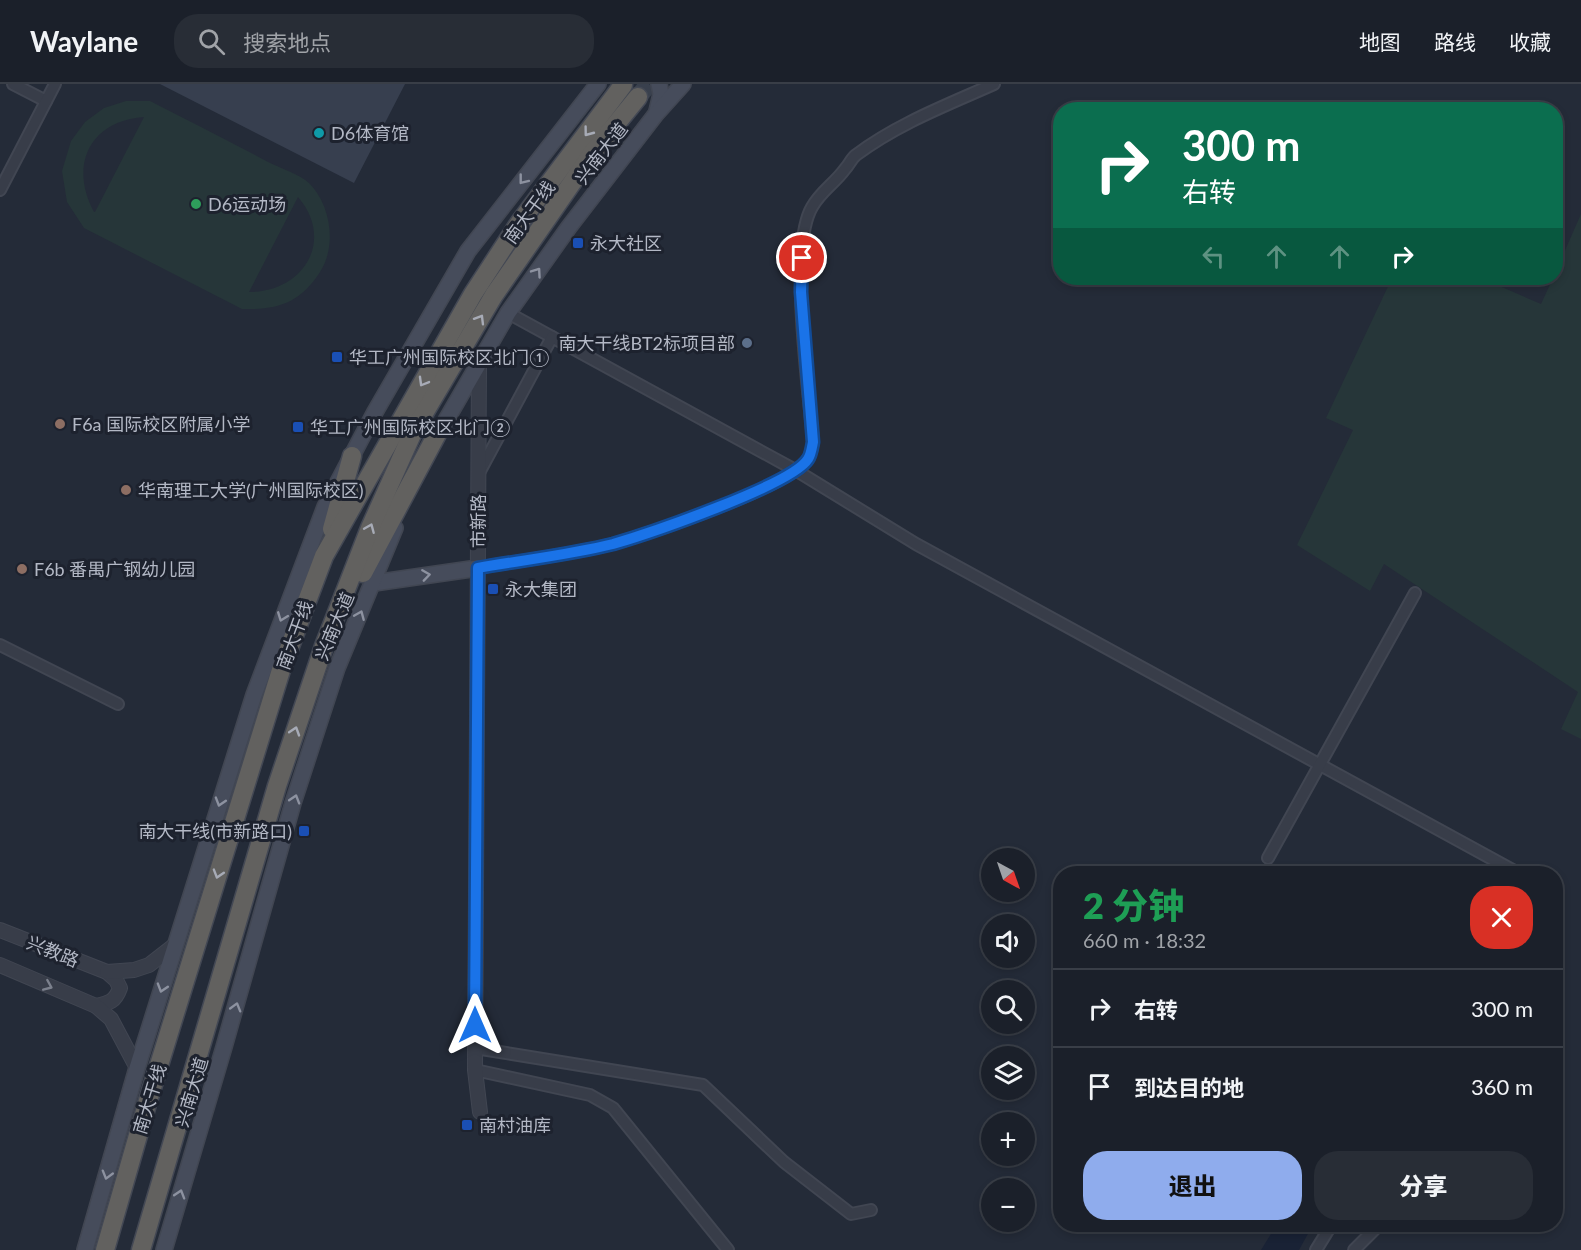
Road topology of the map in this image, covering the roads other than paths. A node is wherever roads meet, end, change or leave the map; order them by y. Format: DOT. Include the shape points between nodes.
graph roads {
  1 [pos="13,84"];
  2 [pos="55,84"];
  3 [pos="598,84"];
  4 [pos="659,84"];
  5 [pos="683,84"];
  6 [pos="994,84"];
  7 [pos="624,85"];
  8 [pos="638,97"];
  9 [pos="46,101"];
  10 [pos="656,114"];
  11 [pos="0,190"];
  12 [pos="508,313"];
  13 [pos="552,337"];
  14 [pos="479,362"];
  15 [pos="437,434"];
  16 [pos="352,456"];
  17 [pos="797,471"];
  18 [pos="479,473"];
  19 [pos="324,556"];
  20 [pos="478,568"];
  21 [pos="374,583"];
  22 [pos="1415,593"];
  23 [pos="0,645"];
  24 [pos="324,646"];
  25 [pos="118,704"];
  26 [pos="1318,764"];
  27 [pos="1268,858"];
  28 [pos="1505,866"];
  29 [pos="0,930"];
  30 [pos="176,944"];
  31 [pos="0,965"];
  32 [pos="107,972"];
  33 [pos="96,1006"];
  34 [pos="475,1048"];
  35 [pos="137,1068"];
  36 [pos="475,1070"];
  37 [pos="480,1112"];
  38 [pos="871,1210"];
  39 [pos="1327,1232"];
  40 [pos="1372,1232"];
  41 [pos="85,1250"];
  42 [pos="105,1250"];
  43 [pos="141,1250"];
  44 [pos="164,1250"];
  45 [pos="728,1250"];
  46 [pos="1316,1250"];
  47 [pos="1354,1250"];
  1 -- 9 [label="street"];
  2 -- 9 [label="street"];
  3 -- 16 [label="main road, one-way" via="468,251"];
  4 -- 10 [label="main road"];
  5 -- 10 [label="main road, 兴南大道"];
  6 -- 17 [label="street" via="913,121 853,157 810,209 802,240 801,292 813,442 808,460"];
  7 -- 19 [label="highway, 南大干线, one-way" via="520,222 473,294"];
  24 -- 8 [label="highway, 南大干线, one-way" via="413,432 494,295 594,151"];
  9 -- 11 [label="street"];
  12 -- 10 [label="main road, 兴南大道, one-way"];
  12 -- 13 [label="street"];
  12 -- 14 [label="main road, 兴南大道"];
  13 -- 17 [label="street"];
  13 -- 18 [label="street"];
  14 -- 15 [label="main road, 兴南大道"];
  14 -- 18 [label="street, 市新路"];
  15 -- 21 [label="main road, 兴南大道"];
  15 -- 24 [label="highway"];
  16 -- 19 [label="highway"];
  16 -- 30 [label="main road, one-way" via="325,507 279,622"];
  17 -- 20 [label="street" via="669,526 611,544"];
  17 -- 26 [label="street" via="916,544"];
  18 -- 20 [label="street, 市新路"];
  19 -- 42 [label="highway, 南大干线, one-way" via="284,661"];
  21 -- 20 [label="main road, one-way"];
  20 -- 34 [label="street, 市新路"];
  44 -- 21 [label="main road, 兴南大道, one-way" via="293,803 337,668"];
  22 -- 26 [label="street"];
  23 -- 25 [label="street"];
  43 -- 24 [label="highway, 南大干线, one-way" via="277,786"];
  26 -- 27 [label="street"];
  26 -- 28 [label="street"];
  29 -- 32 [label="street, 兴教路"];
  30 -- 32 [label="street" via="149,965"];
  30 -- 35 [label="main road, one-way"];
  31 -- 33 [label="street, 兴教路, one-way"];
  32 -- 33 [label="street" via="120,988 116,999"];
  33 -- 35 [label="street" via="111,1019"];
  34 -- 36 [label="street, 市新路"];
  34 -- 38 [label="street" via="703,1085 784,1162 851,1214"];
  35 -- 41 [label="main road, one-way"];
  36 -- 37 [label="street, 市新路"];
  36 -- 45 [label="street" via="590,1095 613,1108"];
  39 -- 46 [label="street"];
  40 -- 47 [label="street"];
}
